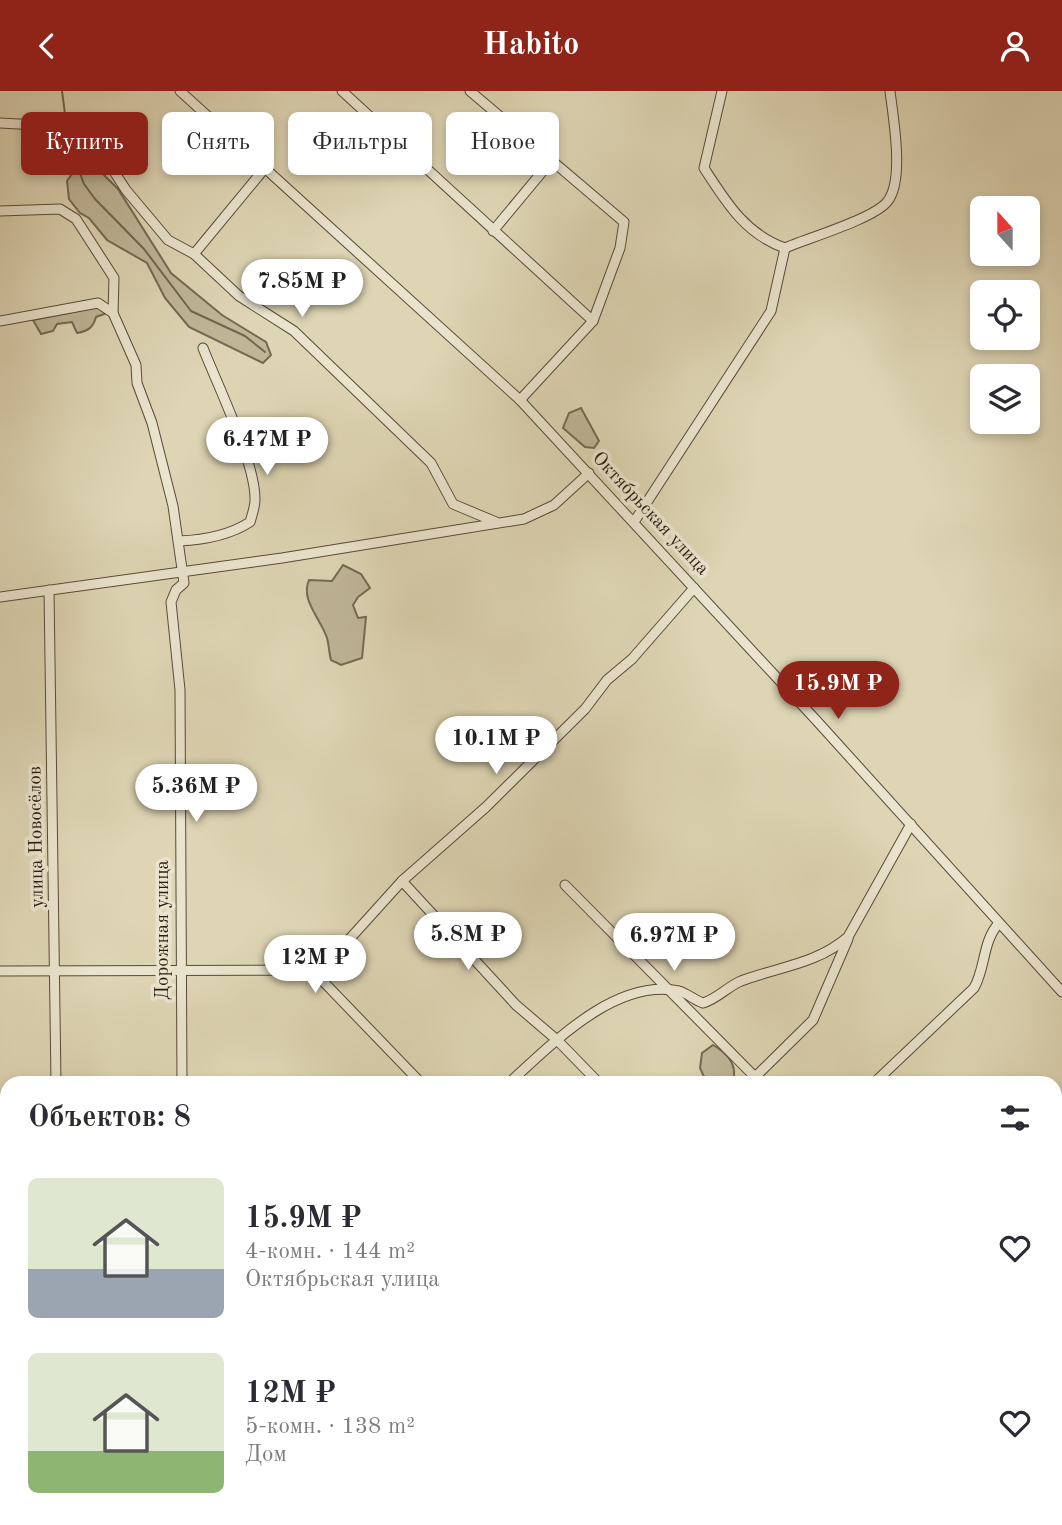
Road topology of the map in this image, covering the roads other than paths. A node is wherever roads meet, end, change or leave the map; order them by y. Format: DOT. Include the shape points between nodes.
graph roads {
  1 [pos="180,91"];
  2 [pos="342,91"];
  3 [pos="470,91"];
  4 [pos="722,91"];
  5 [pos="890,91"];
  6 [pos="203,112"];
  7 [pos="495,112"];
  8 [pos="0,123"];
  9 [pos="21,124"];
  10 [pos="559,166"];
  11 [pos="116,175"];
  12 [pos="259,175"];
  13 [pos="273,175"];
  14 [pos="540,175"];
  15 [pos="0,211"];
  16 [pos="493,231"];
  17 [pos="785,248"];
  18 [pos="194,254"];
  19 [pos="113,292"];
  20 [pos="98,303"];
  21 [pos="113,313"];
  22 [pos="0,321"];
  23 [pos="593,321"];
  24 [pos="203,348"];
  25 [pos="520,400"];
  26 [pos="589,473"];
  27 [pos="634,522"];
  28 [pos="501,524"];
  29 [pos="179,541"];
  30 [pos="183,571"];
  31 [pos="694,587"];
  32 [pos="49,590"];
  33 [pos="0,597"];
  34 [pos="911,824"];
  35 [pos="402,881"];
  36 [pos="565,885"];
  37 [pos="999,923"];
  38 [pos="848,937"];
  39 [pos="181,970"];
  40 [pos="0,971"];
  41 [pos="56,971"];
  42 [pos="317,975"];
  43 [pos="671,991"];
  44 [pos="1062,992"];
  45 [pos="557,1040"];
  46 [pos="56,1076"];
  47 [pos="182,1076"];
  48 [pos="414,1076"];
  49 [pos="517,1076"];
  50 [pos="592,1076"];
  51 [pos="750,1076"];
  52 [pos="760,1076"];
  53 [pos="881,1076"];
  1 -- 6 [label="street, Октябрьская улица"];
  2 -- 16 [label="street"];
  3 -- 7 [label="street"];
  4 -- 17 [label="street" via="704,168 734,214 751,230"];
  5 -- 17 [label="street" via="896,157 895,187 889,200 872,213"];
  8 -- 9 [label="street"];
  10 -- 23 [label="street" via="624,222 620,248"];
  11 -- 18 [label="street" via="168,240"];
  12 -- 18 [label="street"];
  13 -- 25 [label="street, Октябрьская улица"];
  14 -- 16 [label="street"];
  15 -- 19 [label="street" via="60,209 76,219 108,265 114,278"];
  16 -- 23 [label="street"];
  17 -- 27 [label="street" via="771,311"];
  18 -- 28 [label="street" via="239,296 293,331 431,463 453,504"];
  19 -- 20 [label="street"];
  19 -- 21 [label="street"];
  20 -- 21 [label="street"];
  20 -- 22 [label="street"];
  21 -- 29 [label="street" via="136,365"];
  23 -- 25 [label="street"];
  24 -- 29 [label="street" via="230,414 256,502 250,522 239,529"];
  25 -- 26 [label="street, Октябрьская улица"];
  26 -- 27 [label="street, Октябрьская улица"];
  26 -- 28 [label="street" via="542,512"];
  27 -- 31 [label="street, Октябрьская улица"];
  28 -- 30 [label="street"];
  29 -- 30 [label="street"];
  30 -- 32 [label="street"];
  30 -- 39 [label="street, Дорожная улица" via="184,583 171,602 180,690"];
  31 -- 34 [label="street, Октябрьская улица"];
  31 -- 35 [label="street" via="585,709 486,807"];
  32 -- 33 [label="street"];
  32 -- 41 [label="street, улица Новосёлов"];
  34 -- 37 [label="street, Октябрьская улица"];
  34 -- 38 [label="street"];
  35 -- 42 [label="street"];
  35 -- 45 [label="street" via="516,1005"];
  36 -- 43 [label="street"];
  37 -- 44 [label="street, Октябрьская улица"];
  37 -- 53 [label="street" via="988,938 974,988"];
  38 -- 43 [label="street" via="821,956 742,981 711,1001 703,1003"];
  38 -- 52 [label="street" via="813,1020"];
  39 -- 41 [label="street"];
  39 -- 42 [label="street" via="293,969"];
  39 -- 47 [label="street, Дорожная улица"];
  40 -- 41 [label="street"];
  41 -- 46 [label="street, улица Новосёлов"];
  42 -- 48 [label="street"];
  43 -- 45 [label="street" via="639,990 616,998"];
  43 -- 51 [label="street"];
  45 -- 49 [label="street"];
  45 -- 50 [label="street"];
}
